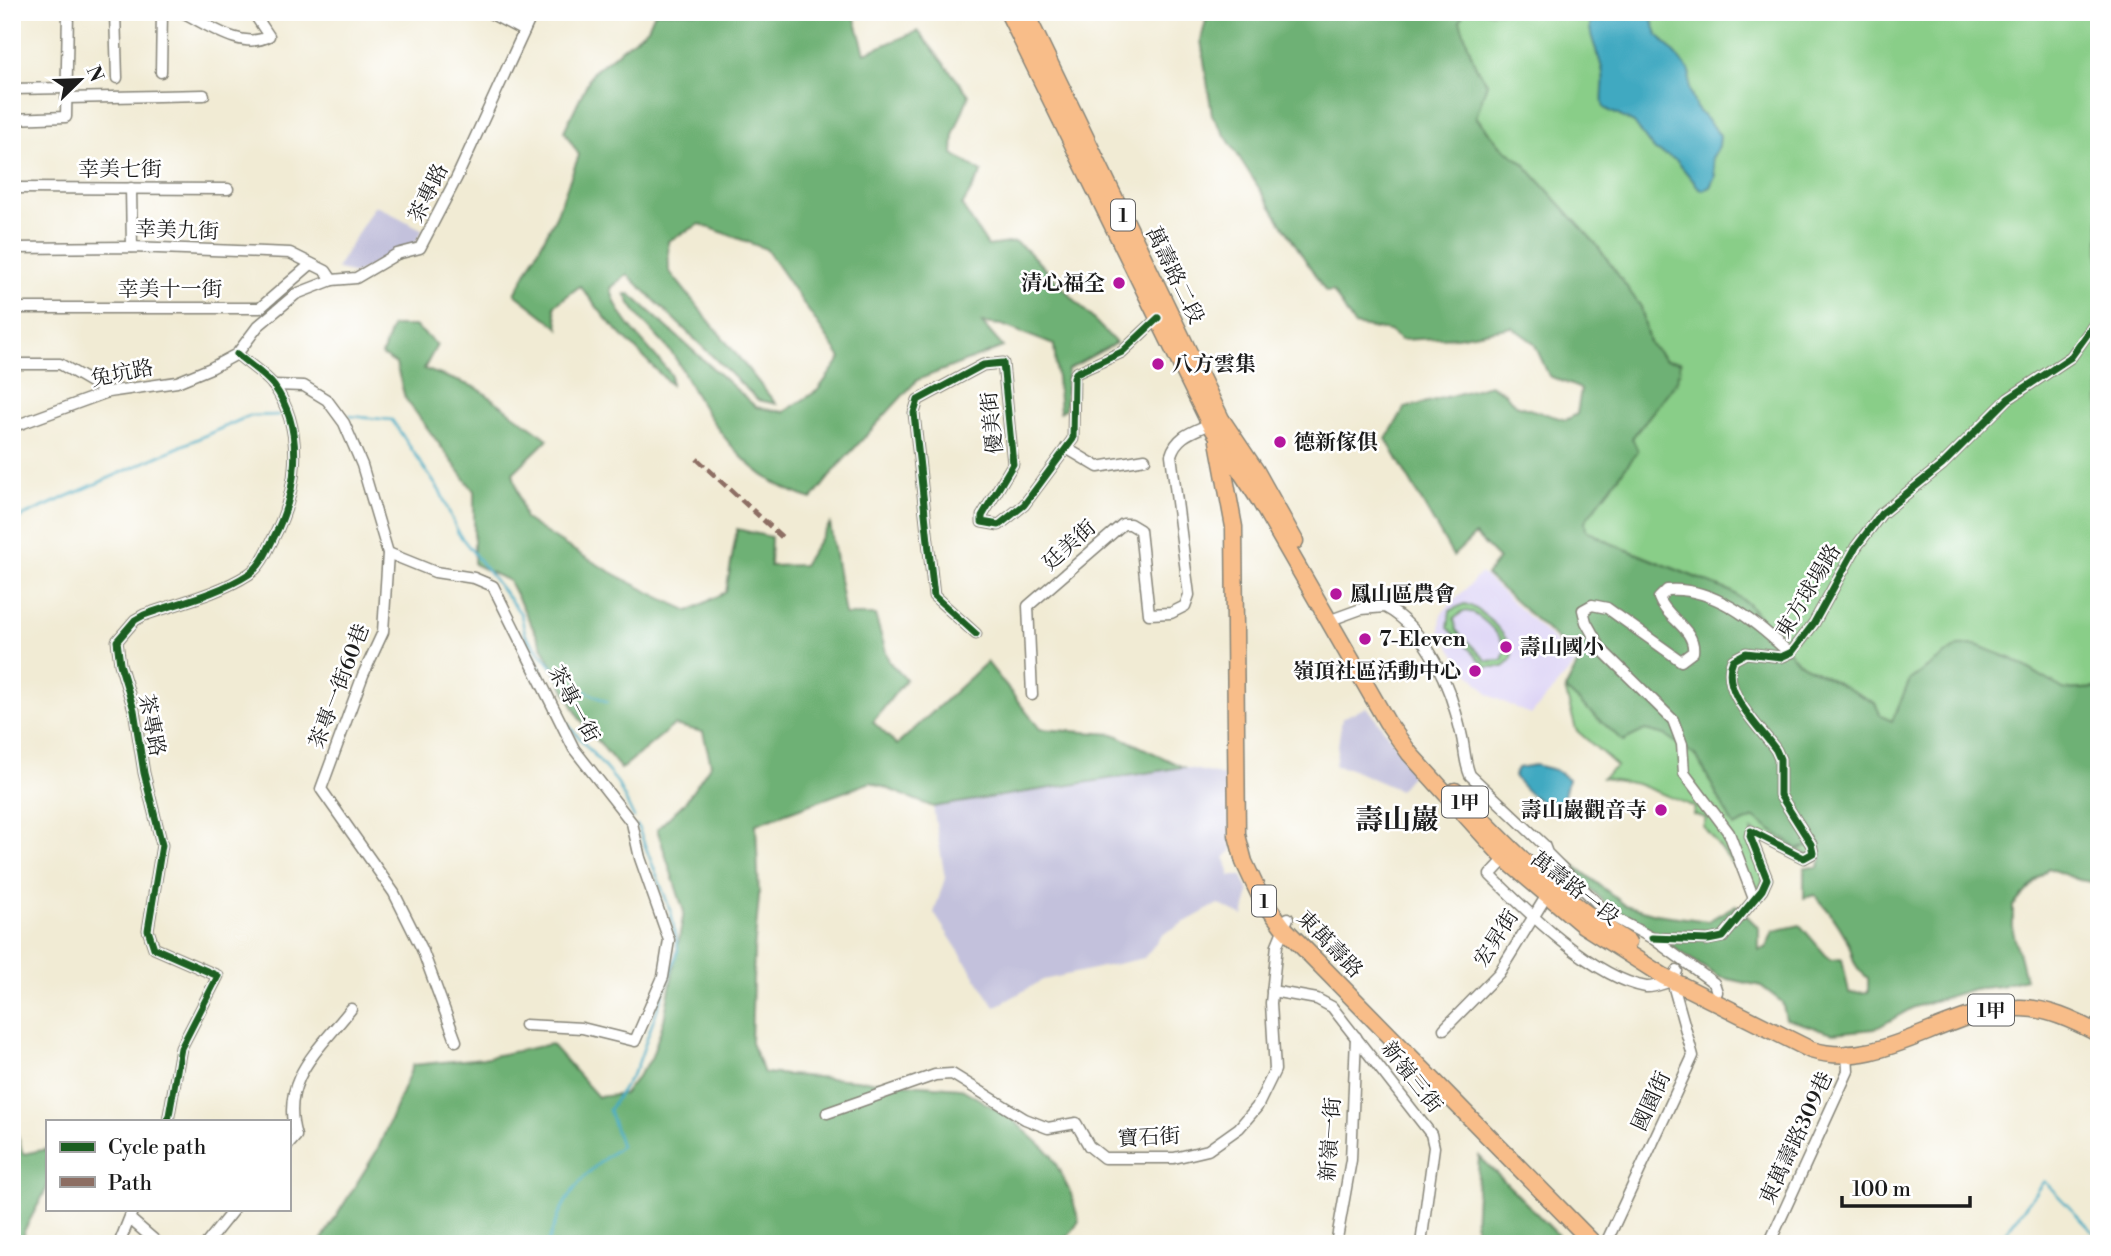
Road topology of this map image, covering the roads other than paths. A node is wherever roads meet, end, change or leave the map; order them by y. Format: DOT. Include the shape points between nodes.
graph roads {
  1 [pos="68,12"];
  2 [pos="115,12"];
  3 [pos="162,12"];
  4 [pos="182,12"];
  5 [pos="253,12"];
  6 [pos="488,12"];
  7 [pos="533,12"];
  8 [pos="1008,12"];
  9 [pos="1025,12"];
  10 [pos="524,31"];
  11 [pos="162,72"];
  12 [pos="117,78"];
  13 [pos="12,89"];
  14 [pos="67,93"];
  15 [pos="204,95"];
  16 [pos="12,119"];
  17 [pos="12,188"];
  18 [pos="131,188"];
  19 [pos="228,189"];
  20 [pos="132,247"];
  21 [pos="12,248"];
  22 [pos="312,264"];
  23 [pos="332,280"];
  24 [pos="12,308"];
  25 [pos="1158,318"];
  26 [pos="2099,318"];
  27 [pos="237,354"];
  28 [pos="12,364"];
  29 [pos="273,385"];
  30 [pos="108,392"];
  31 [pos="1216,425"];
  32 [pos="12,427"];
  33 [pos="1066,448"];
  34 [pos="1233,449"];
  35 [pos="1146,459"];
  36 [pos="1260,501"];
  37 [pos="1241,512"];
  38 [pos="388,553"];
  39 [pos="1332,618"];
  40 [pos="976,634"];
  41 [pos="1792,652"];
  42 [pos="1032,695"];
  43 [pos="1505,859"];
  44 [pos="1547,895"];
  45 [pos="1754,899"];
  46 [pos="1532,917"];
  47 [pos="1286,923"];
  48 [pos="1652,938"];
  49 [pos="1674,976"];
  50 [pos="1272,990"];
  51 [pos="1714,996"];
  52 [pos="351,1009"];
  53 [pos="525,1025"];
  54 [pos="2097,1027"];
  55 [pos="1444,1029"];
  56 [pos="1356,1037"];
  57 [pos="456,1041"];
  58 [pos="1847,1051"];
  59 [pos="827,1113"];
  60 [pos="168,1120"];
  61 [pos="290,1143"];
  62 [pos="233,1210"];
  63 [pos="131,1214"];
  64 [pos="1602,1243"];
  65 [pos="119,1244"];
  66 [pos="159,1244"];
  67 [pos="206,1244"];
  68 [pos="1336,1244"];
  69 [pos="1421,1244"];
  70 [pos="1769,1244"];
  1 -- 14 [label="street"];
  2 -- 12 [label="street"];
  3 -- 11 [label="street"];
  4 -- 5 [label="street" via="235,38 258,42 269,36"];
  6 -- 10 [label="street"];
  7 -- 10 [label="street, 茶專路"];
  8 -- 25 [label="main road, 萬壽路二段 / 1"];
  9 -- 31 [label="main road, 萬壽路二段 / 1"];
  10 -- 23 [label="street, 茶專路" via="427,239 420,248 397,254 356,278"];
  13 -- 14 [label="street"];
  14 -- 15 [label="street"];
  14 -- 16 [label="street" via="66,117"];
  17 -- 18 [label="street, 幸美七街"];
  18 -- 19 [label="street, 幸美七街"];
  18 -- 20 [label="street"];
  20 -- 21 [label="street, 幸美九街"];
  20 -- 22 [label="street, 幸美九街" via="290,253"];
  22 -- 23 [label="street, 幸美九街"];
  22 -- 24 [label="street, 幸美十一街" via="260,308"];
  23 -- 27 [label="street, 茶專路" via="296,294 276,309"];
  25 -- 31 [label="main road, 萬壽路二段 / 1"];
  25 -- 33 [label="street, 優美街" via="1122,352 1074,377 1073,439"];
  26 -- 41 [label="street, 東方球場路" via="2071,358 2008,399 1942,464 1881,514"];
  27 -- 29 [label="street, 茶專路"];
  27 -- 30 [label="street, 兔坑路" via="177,383"];
  28 -- 30 [label="street" via="60,364"];
  29 -- 38 [label="street" via="303,386 327,400 344,423 362,465"];
  29 -- 60 [label="street, 茶專路" via="290,421 295,463 291,498 264,557 241,578 135,620 117,641 162,845 148,930 154,948 218,976 181,1048"];
  30 -- 32 [label="street, 兔坑路"];
  31 -- 34 [label="main road, 萬壽路二段 / 1"];
  31 -- 42 [label="street, 廷美街" via="1178,440 1171,455 1189,595 1185,606 1171,613 1149,614 1140,530 1123,524 1028,606"];
  31 -- 47 [label="main road, 東萬壽路 / 1" via="1234,527 1237,835 1259,896"];
  33 -- 35 [label="street" via="1098,467"];
  33 -- 40 [label="street, 優美街" via="1024,505 1009,520 990,525 982,522 985,508 1013,464 1003,363 983,365 918,400 914,413 934,596"];
  34 -- 36 [label="main road, 萬壽路一段 / 1甲"];
  34 -- 37 [label="main road, 東萬壽路 / 1"];
  34 -- 39 [label="main road, 萬壽路一段 / 1甲" via="1256,471"];
  36 -- 37 [label="main road"];
  36 -- 39 [label="main road, 萬壽路一段 / 1甲"];
  37 -- 47 [label="main road, 東萬壽路 / 1" via="1247,831 1258,870"];
  38 -- 53 [label="street, 茶專一街" via="435,572 493,586 574,749 632,823 669,940 663,977 635,1041 582,1028"];
  38 -- 57 [label="street, 茶專一街60巷" via="383,632 321,789 394,893 422,949"];
  39 -- 43 [label="main road, 萬壽路一段 / 1甲" via="1387,722"];
  39 -- 48 [label="street" via="1385,607 1409,626 1438,666 1470,775 1544,845 1593,901"];
  39 -- 49 [label="main road, 萬壽路一段 / 1甲" via="1419,750 1483,821 1590,915"];
  41 -- 45 [label="street, 東方球場路" via="1782,657 1746,653 1730,666 1736,695 1780,759 1780,796 1813,849 1811,856 1804,858 1751,831 1767,878"];
  41 -- 45 [label="street, 東方球場路" via="1735,609 1687,591 1667,590 1660,598 1692,640 1693,652 1681,661 1606,608 1592,605 1583,610 1601,649 1674,720 1684,773 1729,833"];
  43 -- 44 [label="main road, 萬壽路一段 / 1甲"];
  43 -- 46 [label="street" via="1490,875"];
  44 -- 46 [label="street, 宏昇街"];
  44 -- 49 [label="main road, 萬壽路一段 / 1甲" via="1583,925"];
  45 -- 48 [label="street, 東方球場路" via="1732,929 1715,940"];
  46 -- 49 [label="street" via="1602,970 1648,988"];
  46 -- 55 [label="street, 宏昇街" via="1499,973"];
  47 -- 50 [label="street, 寶石街" via="1277,945"];
  47 -- 64 [label="main road, 東萬壽路 / 1"];
  48 -- 51 [label="street" via="1714,983"];
  49 -- 51 [label="main road, 萬壽路一段 / 1甲"];
  49 -- 64 [label="street, 國園街" via="1693,1056"];
  50 -- 56 [label="street, 新嶺三街" via="1325,1001"];
  50 -- 59 [label="street, 寶石街" via="1276,1059 1272,1080 1239,1128 1208,1150 1174,1158 1104,1158 1089,1146 1076,1123 1048,1128 1025,1119 952,1074 935,1075"];
  51 -- 58 [label="main road, 萬壽路一段 / 1甲" via="1811,1050"];
  52 -- 61 [label="street" via="297,1077 290,1116 296,1136"];
  54 -- 58 [label="main road, 萬壽路一段 / 1甲" via="2020,1007 1989,1010 1865,1055"];
  56 -- 68 [label="street, 新嶺一街" via="1351,1160"];
  56 -- 69 [label="street, 新嶺三街" via="1430,1134 1434,1147"];
  58 -- 70 [label="street, 東萬壽路309巷" via="1848,1071"];
  62 -- 67 [label="street"];
  63 -- 65 [label="street"];
  63 -- 66 [label="street"];
}
